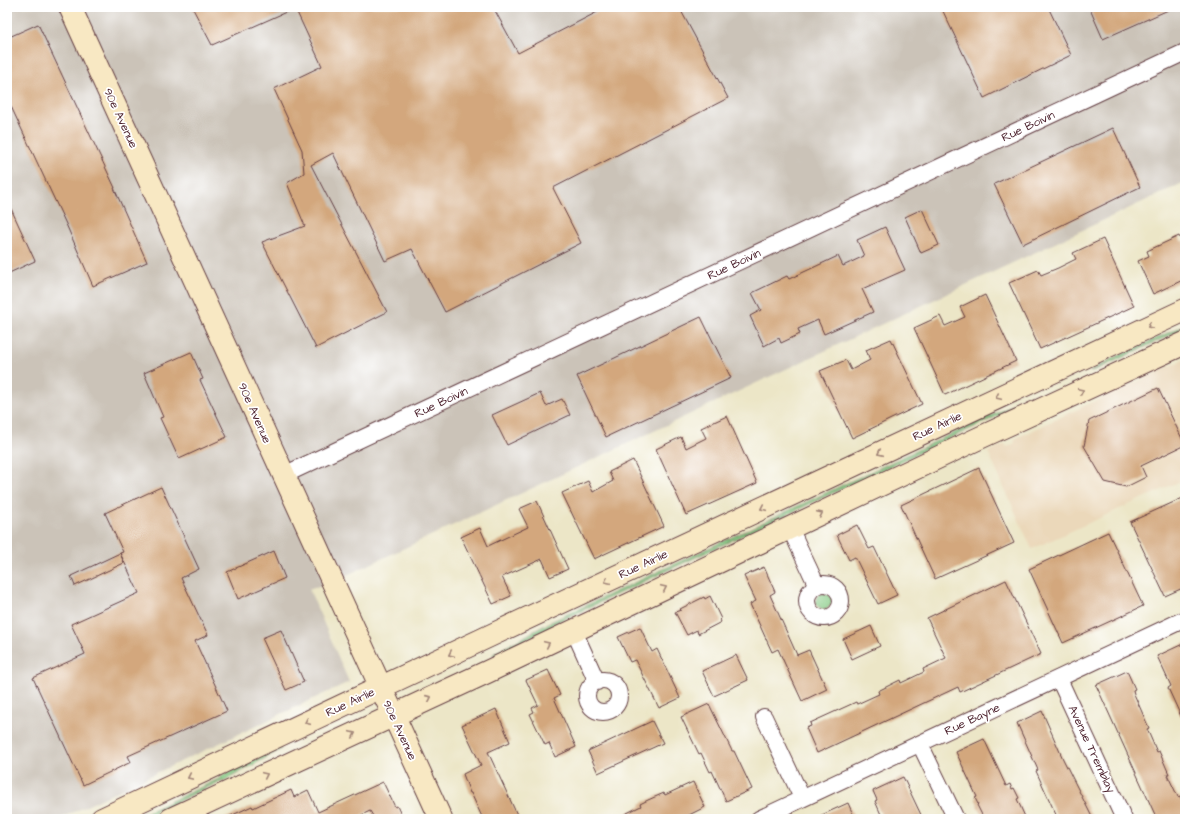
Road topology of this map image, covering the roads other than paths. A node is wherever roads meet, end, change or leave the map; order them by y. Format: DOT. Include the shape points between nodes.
graph roads {
  1 [pos="70,7"];
  2 [pos="1185,52"];
  3 [pos="1185,310"];
  4 [pos="1185,343"];
  5 [pos="284,476"];
  6 [pos="790,528"];
  7 [pos="817,586"];
  8 [pos="1185,619"];
  9 [pos="574,631"];
  10 [pos="1059,679"];
  11 [pos="597,682"];
  12 [pos="381,687"];
  13 [pos="394,715"];
  14 [pos="764,717"];
  15 [pos="920,744"];
  16 [pos="802,798"];
  17 [pos="784,814"];
  18 [pos="102,819"];
  19 [pos="171,819"];
  20 [pos="441,819"];
  21 [pos="759,819"];
  22 [pos="956,819"];
  23 [pos="1124,819"];
  1 -- 5 [label="main road, 90e Avenue"];
  2 -- 5 [label="street, Rue Boivin"];
  3 -- 12 [label="main road, Rue Airlie, one-way"];
  6 -- 4 [label="main road, one-way"];
  5 -- 12 [label="main road, 90e Avenue"];
  6 -- 7 [label="street"];
  9 -- 6 [label="main road, one-way"];
  8 -- 10 [label="street, Rue Bayne"];
  9 -- 11 [label="street"];
  13 -- 9 [label="main road, one-way"];
  10 -- 15 [label="street, Rue Bayne"];
  10 -- 23 [label="street, Avenue Tremblay"];
  12 -- 13 [label="main road, 90e Avenue"];
  12 -- 18 [label="main road, Rue Airlie, one-way"];
  19 -- 13 [label="main road, one-way"];
  13 -- 20 [label="main road, 90e Avenue"];
  14 -- 16 [label="street"];
  15 -- 16 [label="street, Rue Bayne"];
  15 -- 22 [label="street"];
  16 -- 17 [label="street, Rue Bayne"];
  17 -- 21 [label="street, Rue Bayne"];
}
